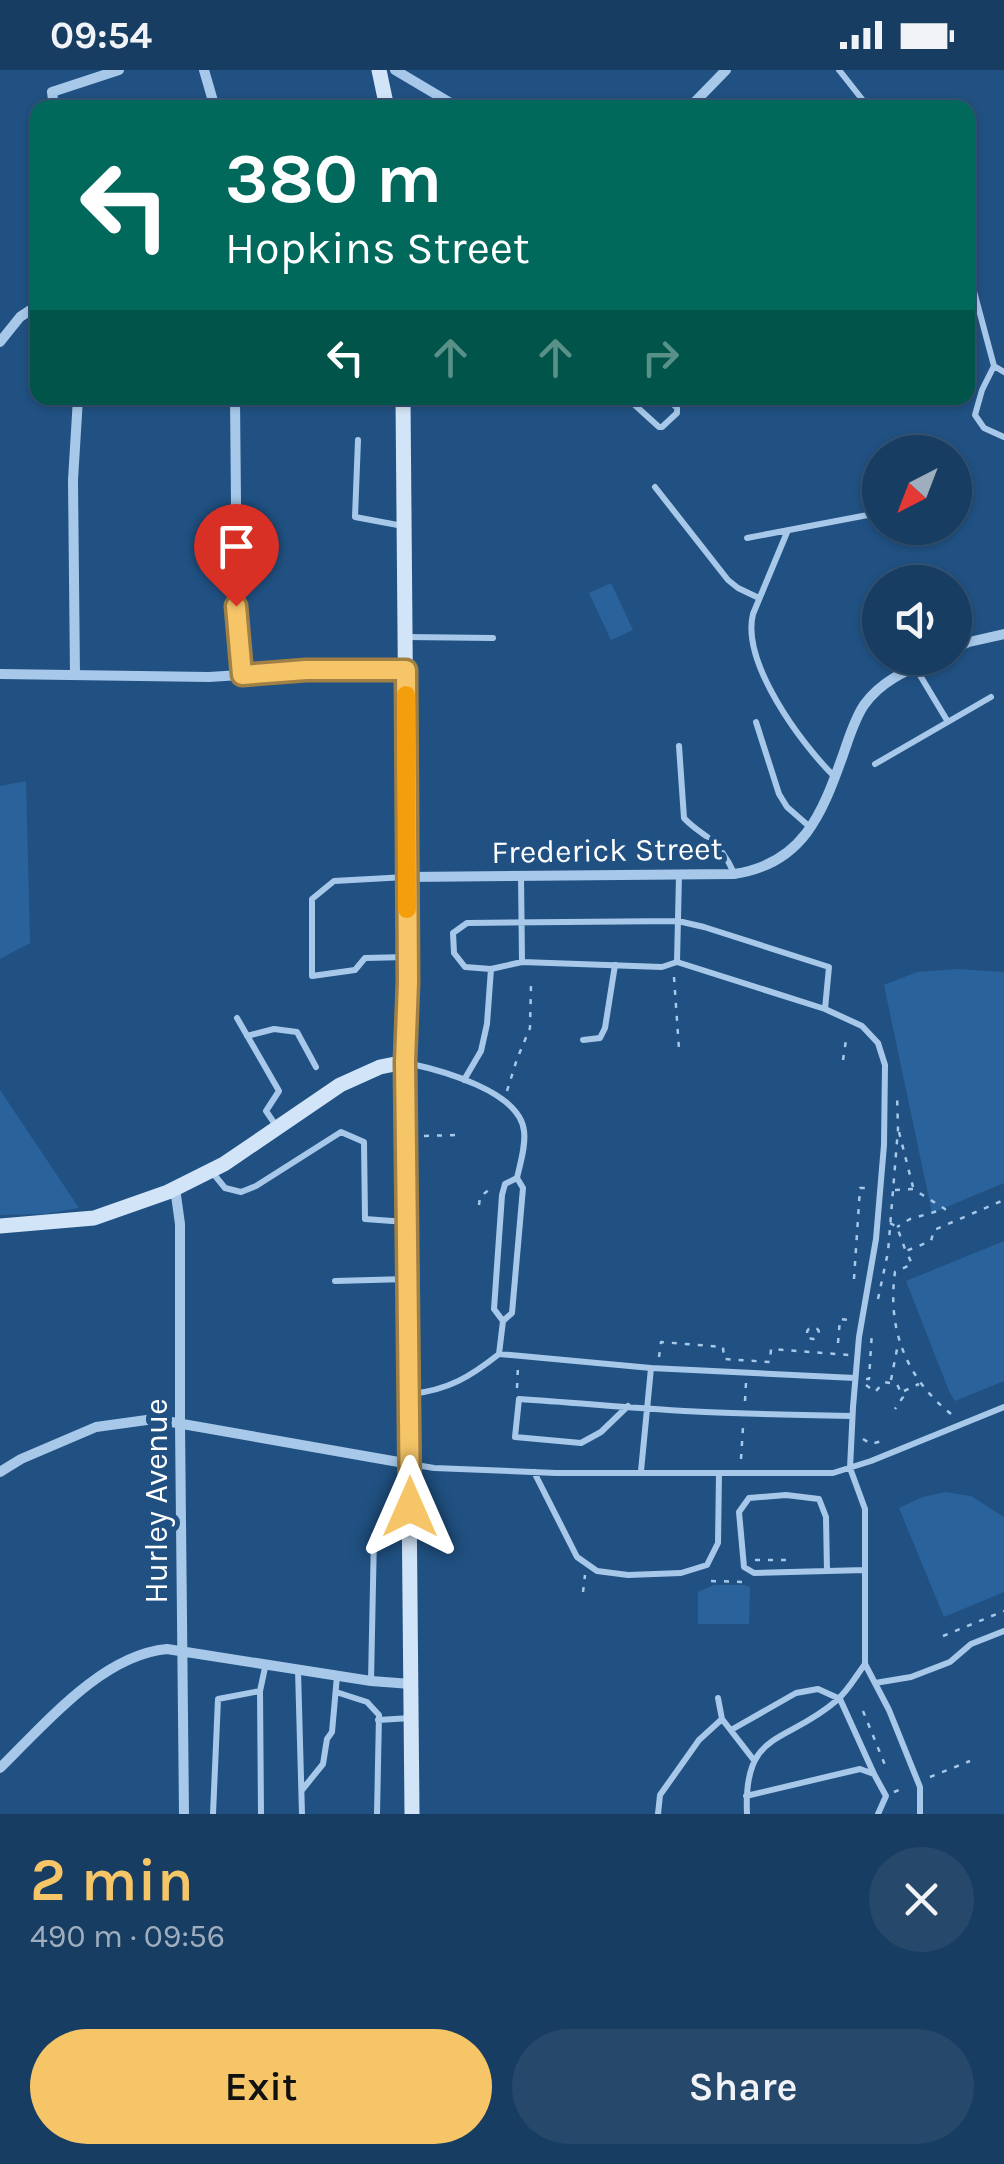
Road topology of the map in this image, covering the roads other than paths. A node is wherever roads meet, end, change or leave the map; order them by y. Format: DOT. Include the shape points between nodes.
graph roads {
  1 [pos="119,70"];
  2 [pos="204,70"];
  3 [pos="379,70"];
  4 [pos="395,70"];
  5 [pos="726,70"];
  6 [pos="839,70"];
  7 [pos="53,100"];
  8 [pos="213,100"];
  9 [pos="385,100"];
  10 [pos="446,100"];
  11 [pos="697,100"];
  12 [pos="863,100"];
  13 [pos="975,295"];
  14 [pos="30,310"];
  15 [pos="0,342"];
  16 [pos="994,366"];
  17 [pos="1004,372"];
  18 [pos="78,405"];
  19 [pos="235,405"];
  20 [pos="404,405"];
  21 [pos="635,405"];
  22 [pos="674,405"];
  23 [pos="1004,437"];
  24 [pos="358,440"];
  25 [pos="654,487"];
  26 [pos="862,516"];
  27 [pos="404,526"];
  28 [pos="788,530"];
  29 [pos="747,538"];
  30 [pos="759,598"];
  31 [pos="1004,634"];
  32 [pos="406,637"];
  33 [pos="493,638"];
  34 [pos="972,642"];
  35 [pos="406,670"];
  36 [pos="0,674"];
  37 [pos="75,675"];
  38 [pos="242,675"];
  39 [pos="900,675"];
  40 [pos="920,675"];
  41 [pos="991,697"];
  42 [pos="756,722"];
  43 [pos="948,722"];
  44 [pos="679,746"];
  45 [pos="876,764"];
  46 [pos="835,777"];
  47 [pos="811,828"];
  48 [pos="734,874"];
  49 [pos="679,875"];
  50 [pos="521,876"];
  51 [pos="407,877"];
  52 [pos="678,921"];
  53 [pos="523,922"];
  54 [pos="408,957"];
  55 [pos="522,962"];
  56 [pos="677,962"];
  57 [pos="616,965"];
  58 [pos="491,969"];
  59 [pos="825,1008"];
  60 [pos="237,1018"];
  61 [pos="247,1036"];
  62 [pos="583,1040"];
  63 [pos="405,1062"];
  64 [pos="316,1066"];
  65 [pos="464,1080"];
  66 [pos="278,1128"];
  67 [pos="211,1170"];
  68 [pos="517,1178"];
  69 [pos="175,1188"];
  70 [pos="408,1222"];
  71 [pos="0,1226"];
  72 [pos="408,1279"];
  73 [pos="335,1280"];
  74 [pos="503,1321"];
  75 [pos="499,1354"];
  76 [pos="655,1368"];
  77 [pos="855,1378"];
  78 [pos="410,1394"];
  79 [pos="628,1406"];
  80 [pos="1004,1407"];
  81 [pos="648,1408"];
  82 [pos="852,1416"];
  83 [pos="180,1424"];
  84 [pos="410,1464"];
  85 [pos="850,1468"];
  86 [pos="642,1471"];
  87 [pos="0,1472"];
  88 [pos="534,1472"];
  89 [pos="720,1473"];
  90 [pos="410,1534"];
  91 [pos="865,1570"];
  92 [pos="827,1571"];
  93 [pos="1004,1631"];
  94 [pos="182,1652"];
  95 [pos="266,1664"];
  96 [pos="865,1664"];
  97 [pos="298,1668"];
  98 [pos="337,1676"];
  99 [pos="371,1681"];
  100 [pos="875,1682"];
  101 [pos="411,1684"];
  102 [pos="260,1691"];
  103 [pos="336,1692"];
  104 [pos="718,1698"];
  105 [pos="840,1699"];
  106 [pos="411,1718"];
  107 [pos="722,1719"];
  108 [pos="378,1720"];
  109 [pos="730,1730"];
  110 [pos="754,1760"];
  111 [pos="0,1768"];
  112 [pos="874,1774"];
  113 [pos="301,1791"];
  114 [pos="746,1796"];
  115 [pos="184,1814"];
  116 [pos="213,1814"];
  117 [pos="261,1814"];
  118 [pos="302,1814"];
  119 [pos="377,1814"];
  120 [pos="412,1814"];
  121 [pos="658,1814"];
  122 [pos="746,1814"];
  123 [pos="878,1814"];
  124 [pos="920,1814"];
  1 -- 7 [label="street" via="52,92"];
  2 -- 8 [label="street"];
  3 -- 9 [label="main road"];
  4 -- 10 [label="street"];
  5 -- 11 [label="street"];
  6 -- 12 [label="lane"];
  13 -- 16 [label="lane"];
  14 -- 15 [label="street"];
  16 -- 17 [label="lane"];
  16 -- 23 [label="lane" via="976,415 984,428"];
  18 -- 37 [label="street"];
  19 -- 38 [label="street"];
  20 -- 27 [label="main road"];
  21 -- 22 [label="lane" via="658,427 677,414"];
  24 -- 27 [label="lane" via="355,517"];
  25 -- 30 [label="lane" via="728,580"];
  26 -- 28 [label="lane"];
  27 -- 32 [label="main road"];
  28 -- 29 [label="lane"];
  28 -- 30 [label="lane"];
  30 -- 46 [label="lane" via="751,624 756,654 795,731"];
  31 -- 34 [label="street"];
  32 -- 33 [label="lane"];
  32 -- 35 [label="main road"];
  35 -- 38 [label="street"];
  35 -- 51 [label="main road"];
  36 -- 37 [label="street"];
  37 -- 38 [label="street"];
  39 -- 46 [label="street, Frederick Street" via="857,716"];
  40 -- 43 [label="lane"];
  41 -- 43 [label="lane"];
  42 -- 47 [label="lane" via="779,794"];
  43 -- 45 [label="lane"];
  44 -- 48 [label="lane" via="684,818 722,852"];
  46 -- 47 [label="street, Frederick Street"];
  47 -- 48 [label="street, Frederick Street" via="776,860"];
  48 -- 49 [label="street, Frederick Street"];
  49 -- 50 [label="street, Frederick Street"];
  49 -- 52 [label="lane"];
  50 -- 51 [label="street, Frederick Street"];
  50 -- 53 [label="lane"];
  51 -- 54 [label="main road"];
  51 -- 54 [label="lane" via="334,881 312,899 312,976 354,970 365,958"];
  52 -- 53 [label="lane"];
  52 -- 56 [label="lane"];
  52 -- 59 [label="lane" via="829,967"];
  53 -- 55 [label="lane"];
  53 -- 58 [label="lane" via="467,923 453,933 454,953 465,966"];
  54 -- 63 [label="main road"];
  55 -- 57 [label="lane"];
  55 -- 58 [label="lane"];
  56 -- 57 [label="lane"];
  56 -- 59 [label="lane"];
  57 -- 62 [label="lane" via="600,1038"];
  58 -- 65 [label="lane" via="488,1024"];
  59 -- 77 [label="lane" via="862,1026 878,1043 885,1065 876,1239"];
  60 -- 61 [label="lane"];
  61 -- 64 [label="lane" via="296,1032"];
  61 -- 66 [label="lane" via="278,1091 266,1111"];
  63 -- 65 [label="lane"];
  63 -- 66 [label="main road" via="340,1085"];
  63 -- 70 [label="main road"];
  65 -- 68 [label="lane" via="508,1103 520,1117 525,1134"];
  66 -- 67 [label="main road"];
  67 -- 69 [label="main road"];
  67 -- 70 [label="lane" via="224,1188 241,1192 341,1132 364,1142 365,1219"];
  68 -- 74 [label="lane" via="523,1188 514,1297"];
  68 -- 74 [label="lane" via="505,1184 502,1195 494,1309"];
  69 -- 71 [label="main road" via="94,1218"];
  69 -- 83 [label="street, Hurley Avenue"];
  70 -- 72 [label="main road"];
  72 -- 73 [label="lane"];
  72 -- 78 [label="main road"];
  74 -- 75 [label="lane"];
  75 -- 76 [label="lane"];
  75 -- 78 [label="lane" via="440,1391"];
  76 -- 77 [label="lane"];
  76 -- 81 [label="lane"];
  77 -- 82 [label="lane"];
  78 -- 84 [label="main road"];
  79 -- 79 [label="lane" via="581,1443 516,1437 520,1399"];
  79 -- 81 [label="lane"];
  80 -- 85 [label="lane"];
  81 -- 82 [label="lane"];
  81 -- 86 [label="lane"];
  82 -- 85 [label="lane"];
  83 -- 84 [label="street"];
  83 -- 87 [label="street" via="154,1418 96,1427"];
  83 -- 94 [label="street, Hurley Avenue"];
  84 -- 88 [label="lane"];
  84 -- 90 [label="main road"];
  85 -- 89 [label="lane"];
  85 -- 91 [label="lane" via="864,1509"];
  86 -- 88 [label="lane"];
  86 -- 89 [label="lane"];
  88 -- 89 [label="lane" via="578,1557 597,1571 628,1575 707,1565 718,1543"];
  90 -- 99 [label="lane" via="374,1536"];
  90 -- 101 [label="main road"];
  91 -- 92 [label="lane"];
  91 -- 96 [label="lane"];
  92 -- 92 [label="lane" via="826,1517 818,1499 749,1498 739,1512 744,1567 754,1574"];
  93 -- 100 [label="lane" via="911,1678"];
  94 -- 95 [label="street"];
  94 -- 111 [label="street" via="156,1650 112,1668"];
  94 -- 115 [label="street, Hurley Avenue"];
  95 -- 97 [label="street"];
  95 -- 102 [label="lane"];
  96 -- 100 [label="lane"];
  96 -- 105 [label="lane"];
  97 -- 98 [label="street"];
  97 -- 113 [label="lane"];
  98 -- 99 [label="street"];
  98 -- 103 [label="lane"];
  99 -- 101 [label="street"];
  100 -- 124 [label="lane" via="920,1787"];
  101 -- 106 [label="main road"];
  102 -- 116 [label="lane" via="218,1699"];
  102 -- 117 [label="lane"];
  103 -- 108 [label="lane" via="367,1702"];
  103 -- 113 [label="lane" via="323,1764"];
  104 -- 107 [label="lane"];
  105 -- 109 [label="lane" via="818,1690 796,1693"];
  105 -- 110 [label="lane" via="773,1738"];
  105 -- 112 [label="lane"];
  106 -- 108 [label="lane"];
  106 -- 120 [label="main road"];
  107 -- 109 [label="lane"];
  107 -- 121 [label="lane" via="660,1795"];
  108 -- 119 [label="lane"];
  109 -- 110 [label="lane"];
  110 -- 114 [label="lane"];
  112 -- 114 [label="lane" via="860,1769"];
  112 -- 123 [label="lane" via="886,1796"];
  113 -- 118 [label="lane"];
  114 -- 122 [label="lane"];
}
